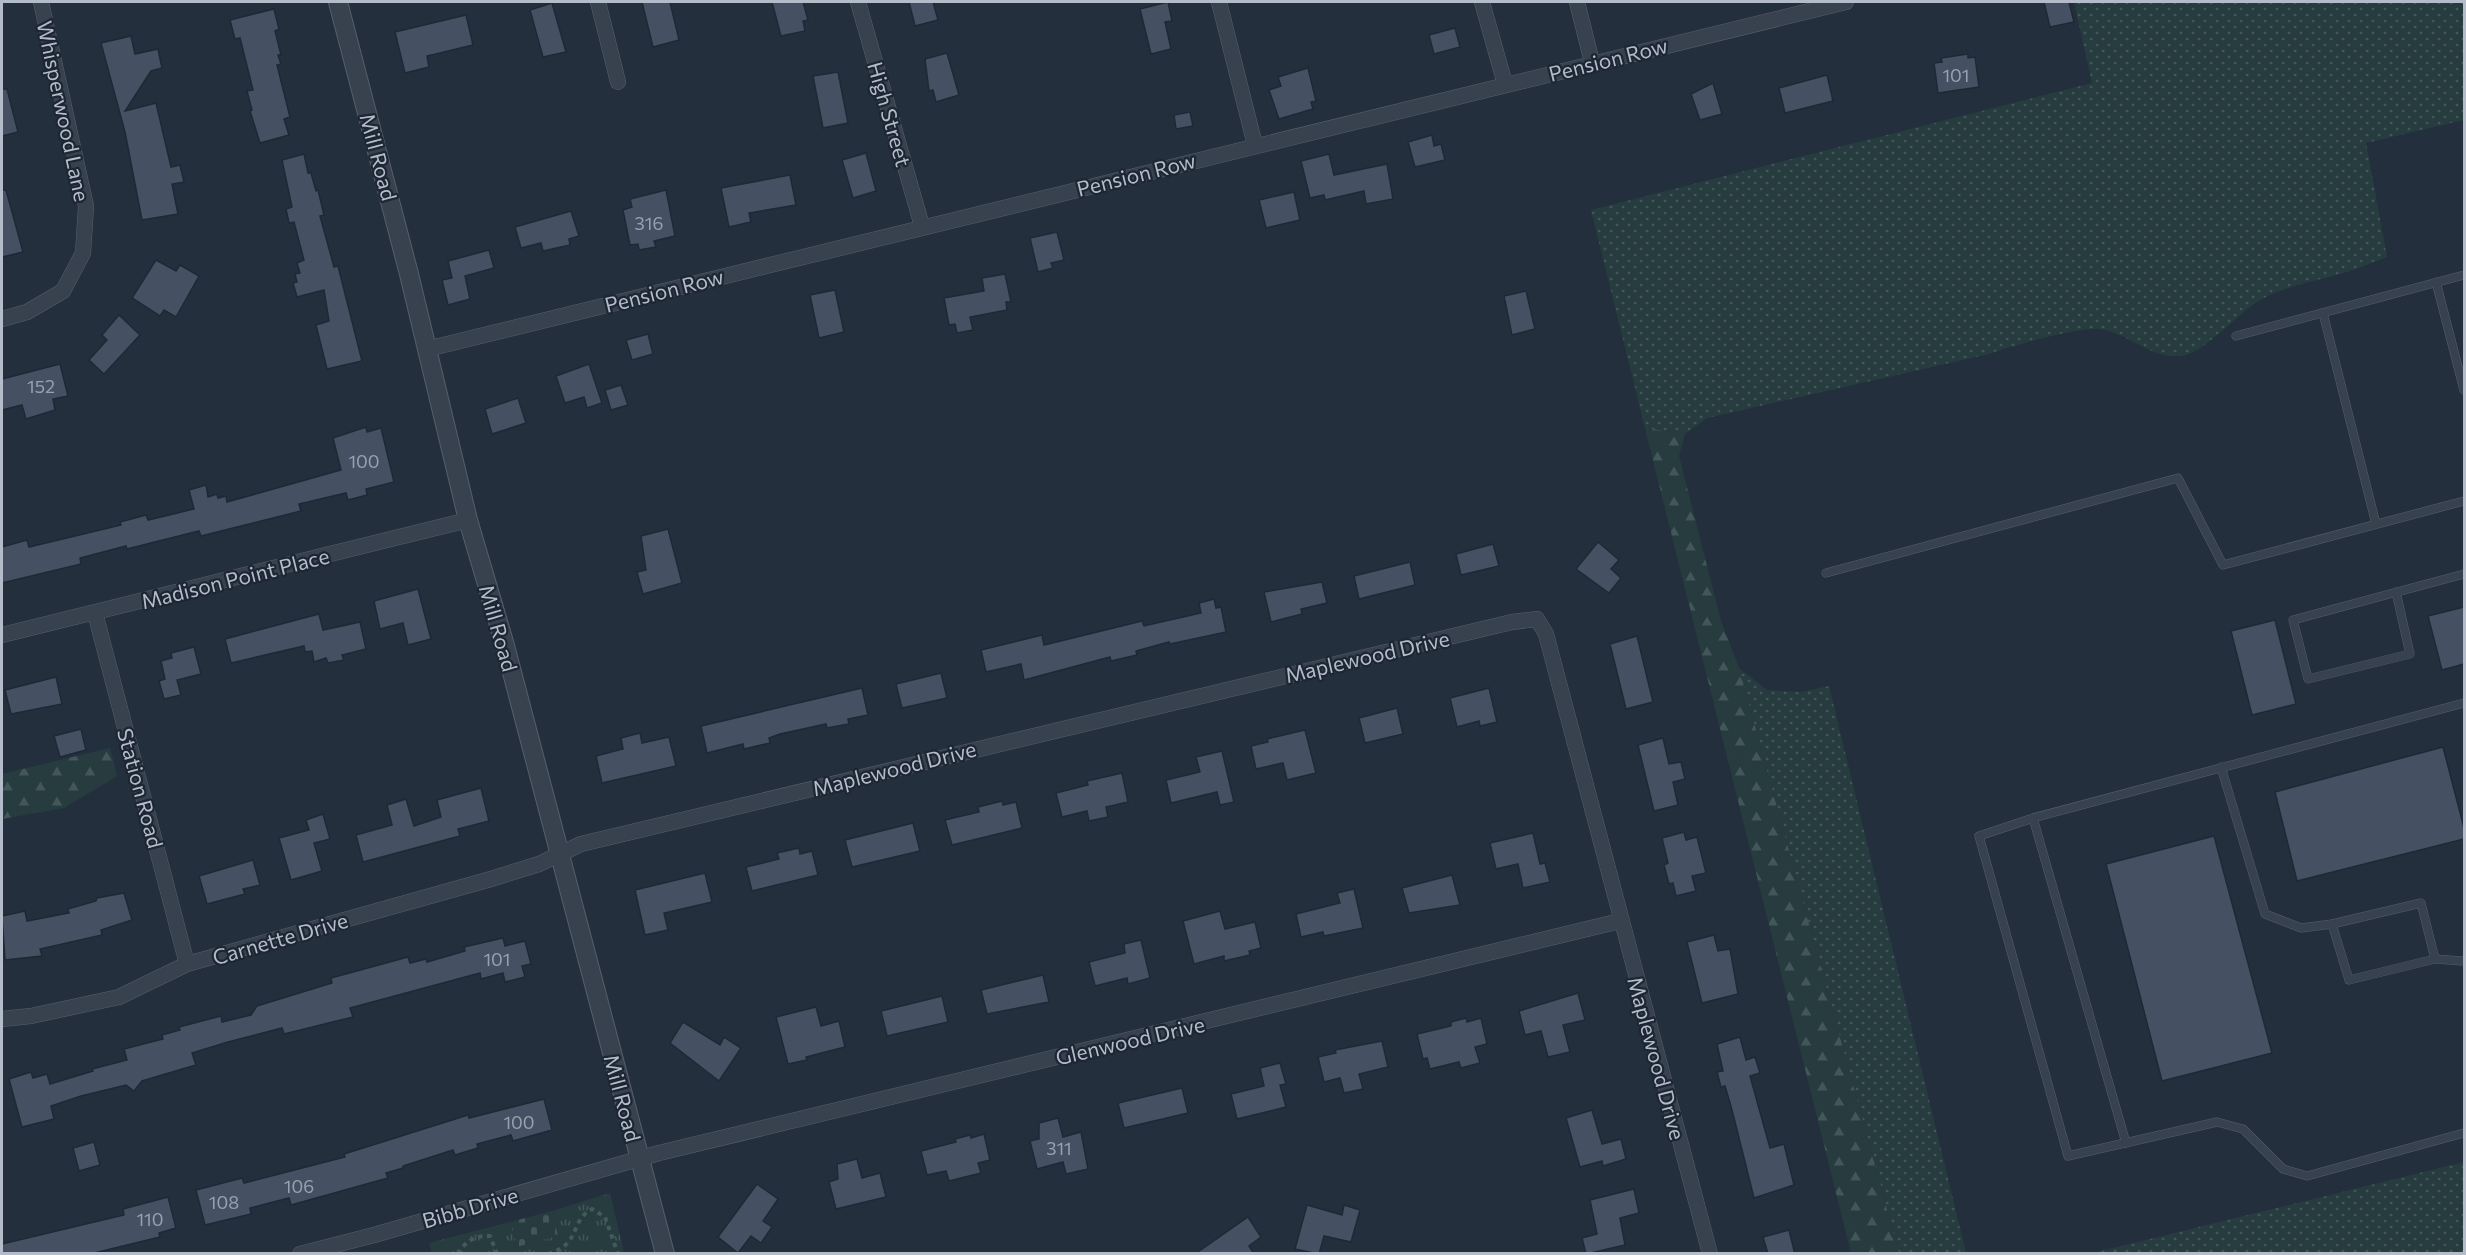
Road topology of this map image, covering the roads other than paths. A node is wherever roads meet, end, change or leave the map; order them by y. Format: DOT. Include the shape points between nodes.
graph roads {
  1 [pos="41,2"];
  2 [pos="338,2"];
  3 [pos="598,2"];
  4 [pos="858,2"];
  5 [pos="1219,2"];
  6 [pos="1482,2"];
  7 [pos="1578,2"];
  8 [pos="1846,2"];
  9 [pos="1592,62"];
  10 [pos="618,82"];
  11 [pos="1505,84"];
  12 [pos="1255,145"];
  13 [pos="922,226"];
  14 [pos="2464,275"];
  15 [pos="2436,282"];
  16 [pos="2323,313"];
  17 [pos="2,319"];
  18 [pos="2236,336"];
  19 [pos="427,349"];
  20 [pos="2464,390"];
  21 [pos="2464,501"];
  22 [pos="468,520"];
  23 [pos="2376,524"];
  24 [pos="1827,573"];
  25 [pos="2464,574"];
  26 [pos="2396,592"];
  27 [pos="95,613"];
  28 [pos="2,635"];
  29 [pos="2464,703"];
  30 [pos="2221,767"];
  31 [pos="2033,818"];
  32 [pos="558,853"];
  33 [pos="1620,921"];
  34 [pos="2332,924"];
  35 [pos="2435,959"];
  36 [pos="2464,963"];
  37 [pos="187,964"];
  38 [pos="2,1019"];
  39 [pos="2464,1132"];
  40 [pos="2127,1143"];
  41 [pos="639,1158"];
  42 [pos="300,1254"];
  43 [pos="665,1254"];
  44 [pos="1710,1254"];
  1 -- 17 [label="street, Whisperwood Lane" via="86,206 83,254 63,291 27,312"];
  2 -- 19 [label="street, Mill Road"];
  3 -- 10 [label="street"];
  4 -- 13 [label="street, High Street"];
  5 -- 12 [label="street"];
  6 -- 11 [label="street"];
  7 -- 9 [label="street"];
  8 -- 9 [label="street, Pension Row"];
  9 -- 11 [label="street, Pension Row"];
  11 -- 12 [label="street, Pension Row"];
  12 -- 13 [label="street, Pension Row"];
  13 -- 19 [label="street, Pension Row"];
  14 -- 15 [label="lane"];
  15 -- 16 [label="lane"];
  15 -- 20 [label="lane"];
  16 -- 18 [label="lane"];
  16 -- 23 [label="lane"];
  19 -- 22 [label="street, Mill Road"];
  21 -- 23 [label="lane"];
  22 -- 27 [label="street, Madison Point Place"];
  22 -- 32 [label="street, Mill Road"];
  23 -- 24 [label="lane" via="2223,565 2178,478"];
  25 -- 26 [label="lane"];
  26 -- 26 [label="lane" via="2293,620 2308,679 2410,654"];
  27 -- 28 [label="street, Madison Point Place"];
  27 -- 37 [label="street, Station Road"];
  29 -- 30 [label="lane"];
  30 -- 31 [label="lane"];
  30 -- 34 [label="lane" via="2265,914 2301,927"];
  31 -- 40 [label="lane"];
  31 -- 40 [label="lane" via="1978,836 2068,1156"];
  32 -- 33 [label="street, Maplewood Drive" via="1143,708 1537,619 1546,634"];
  32 -- 37 [label="street, Carnette Drive" via="539,864 491,879"];
  32 -- 41 [label="street, Mill Road"];
  33 -- 41 [label="street, Glenwood Drive"];
  33 -- 44 [label="street, Maplewood Drive"];
  34 -- 35 [label="lane" via="2349,981"];
  34 -- 35 [label="lane" via="2421,903"];
  35 -- 36 [label="lane"];
  37 -- 38 [label="street, Carnette Drive" via="118,997"];
  39 -- 40 [label="lane" via="2307,1176 2283,1169 2242,1129 2217,1122"];
  41 -- 42 [label="street, Bibb Drive"];
  41 -- 43 [label="street, Mill Road"];
}
